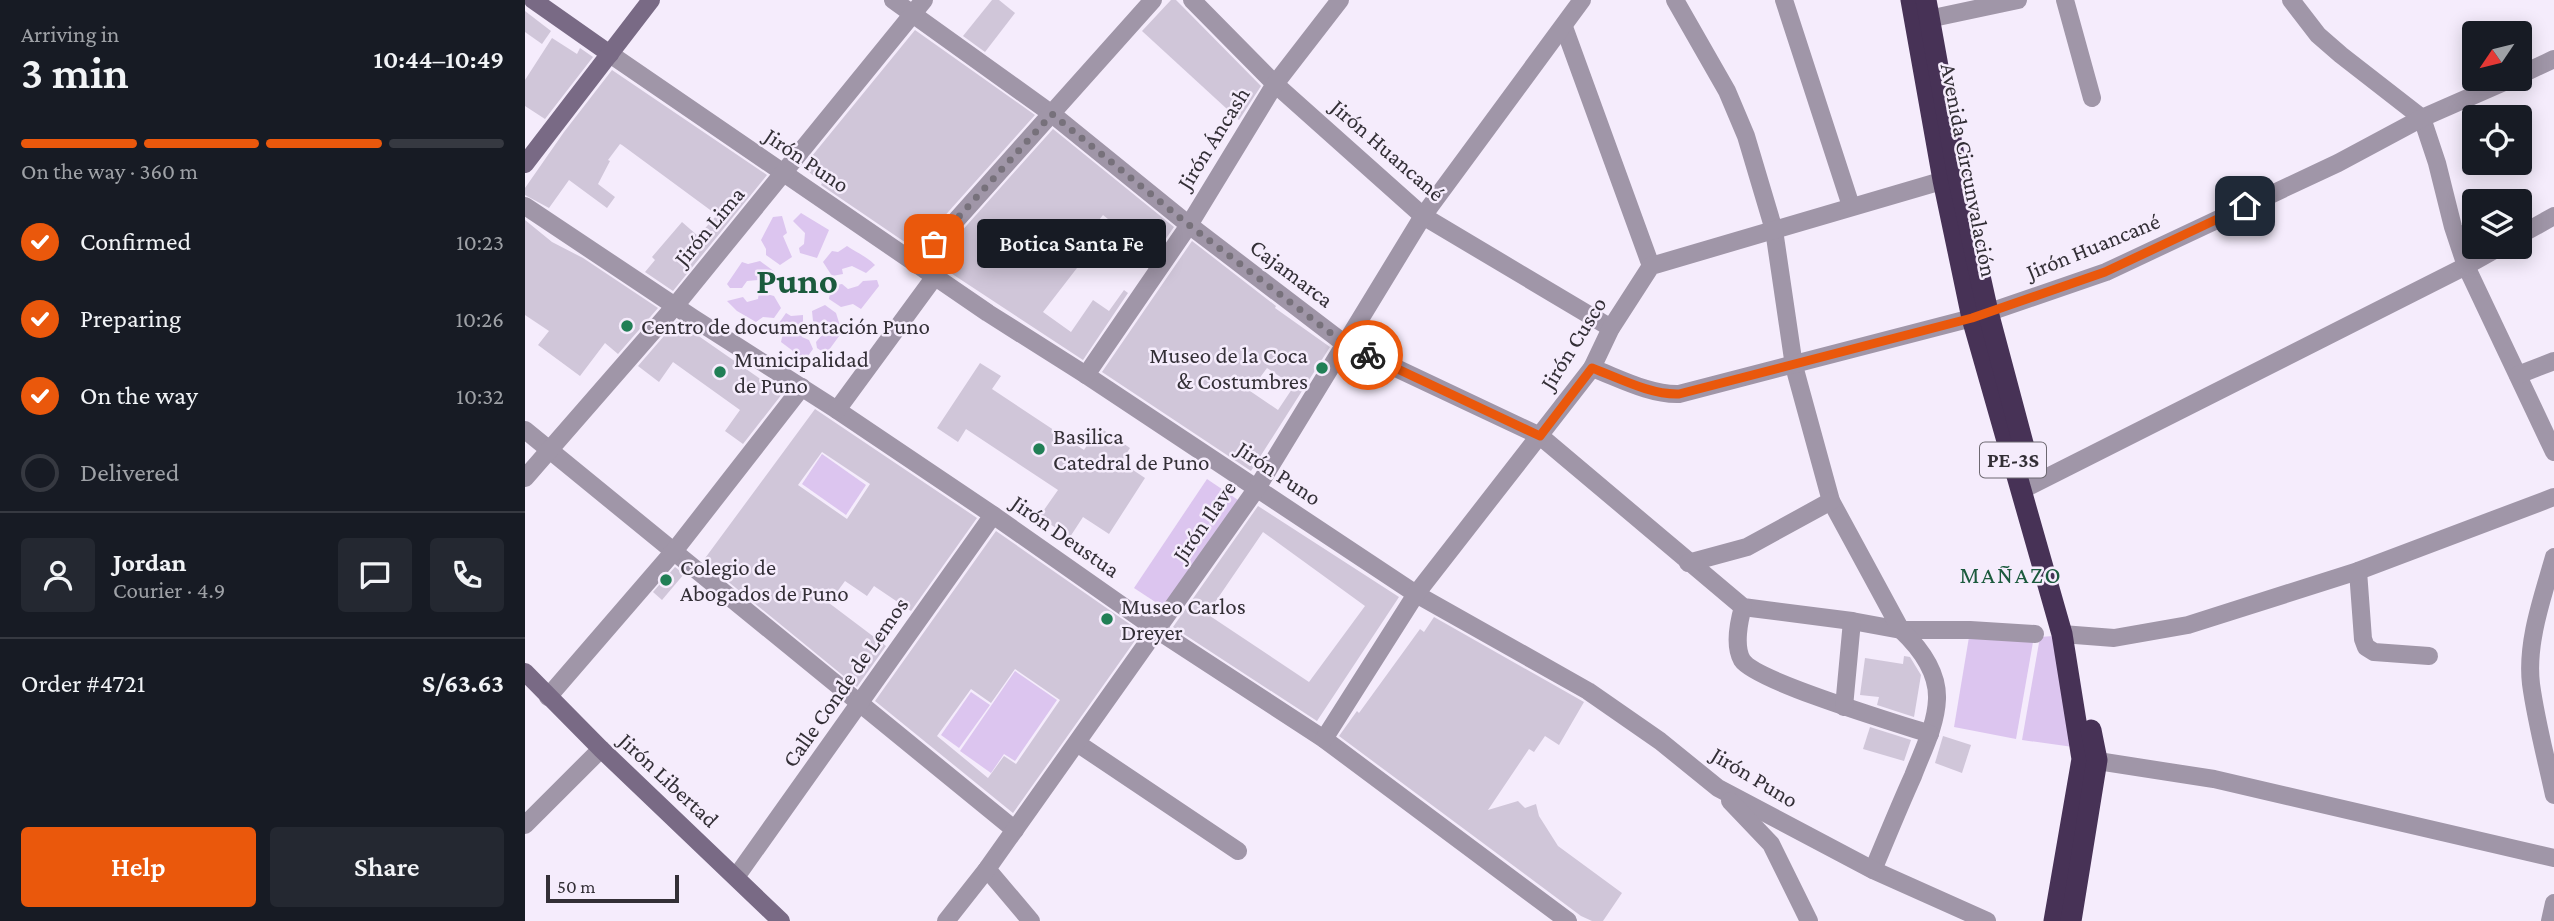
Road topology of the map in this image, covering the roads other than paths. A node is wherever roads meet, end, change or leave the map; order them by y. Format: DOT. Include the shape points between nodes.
graph roads {
  1 [pos="533,0"];
  2 [pos="651,0"];
  3 [pos="893,0"];
  4 [pos="1153,0"];
  5 [pos="1192,0"];
  6 [pos="1340,0"];
  7 [pos="1582,0"];
  8 [pos="1675,0"];
  9 [pos="1784,0"];
  10 [pos="1911,0"];
  11 [pos="2018,0"];
  12 [pos="2066,0"];
  13 [pos="2291,0"];
  14 [pos="918,6"];
  15 [pos="1923,13"];
  16 [pos="1564,27"];
  17 [pos="610,54"];
  18 [pos="2554,60"];
  19 [pos="2532,70"];
  20 [pos="1275,84"];
  21 [pos="2484,91"];
  22 [pos="2092,98"];
  23 [pos="1052,114"];
  24 [pos="2422,118"];
  25 [pos="525,164"];
  26 [pos="784,174"];
  27 [pos="1951,178"];
  28 [pos="525,206"];
  29 [pos="1851,206"];
  30 [pos="1423,216"];
  31 [pos="2554,216"];
  32 [pos="1189,225"];
  33 [pos="2532,228"];
  34 [pos="1774,230"];
  35 [pos="2479,259"];
  36 [pos="918,263"];
  37 [pos="1651,266"];
  38 [pos="2466,266"];
  39 [pos="936,275"];
  40 [pos="675,306"];
  41 [pos="1980,315"];
  42 [pos="1611,328"];
  43 [pos="1345,344"];
  44 [pos="2554,361"];
  45 [pos="1794,366"];
  46 [pos="1592,368"];
  47 [pos="1086,375"];
  48 [pos="2518,375"];
  49 [pos="802,387"];
  50 [pos="837,410"];
  51 [pos="525,430"];
  52 [pos="1540,436"];
  53 [pos="551,451"];
  54 [pos="2554,452"];
  55 [pos="525,478"];
  56 [pos="2027,487"];
  57 [pos="1257,488"];
  58 [pos="2554,497"];
  59 [pos="1831,501"];
  60 [pos="993,514"];
  61 [pos="675,550"];
  62 [pos="2554,557"];
  63 [pos="1688,562"];
  64 [pos="2358,571"];
  65 [pos="1416,593"];
  66 [pos="1743,607"];
  67 [pos="1852,621"];
  68 [pos="1157,630"];
  69 [pos="1901,630"];
  70 [pos="2035,634"];
  71 [pos="2068,634"];
  72 [pos="2429,656"];
  73 [pos="525,672"];
  74 [pos="548,697"];
  75 [pos="860,703"];
  76 [pos="1844,707"];
  77 [pos="1930,734"];
  78 [pos="1324,739"];
  79 [pos="1077,743"];
  80 [pos="601,749"];
  81 [pos="2089,760"];
  82 [pos="1718,788"];
  83 [pos="2554,794"];
  84 [pos="525,825"];
  85 [pos="1015,830"];
  86 [pos="1238,851"];
  87 [pos="2554,858"];
  88 [pos="987,869"];
  89 [pos="1873,870"];
  90 [pos="736,877"];
  91 [pos="2554,903"];
  92 [pos="776,920"];
  93 [pos="946,921"];
  94 [pos="1031,921"];
  95 [pos="1568,921"];
  96 [pos="1808,921"];
  97 [pos="1987,921"];
  98 [pos="2054,921"];
  99 [pos="2071,921"];
  100 [pos="2550,921"];
  1 -- 17 [label="street, Jirón Puno"];
  2 -- 17 [label="street"];
  3 -- 14 [label="street, Cajamarca"];
  4 -- 23 [label="street"];
  5 -- 20 [label="street, Jirón Huancané"];
  6 -- 20 [label="street, Jirón Áncash"];
  7 -- 16 [label="street, Jirón Ilave"];
  8 -- 34 [label="street" via="1747,136"];
  9 -- 29 [label="street"];
  10 -- 15 [label="highway, Avenida Circunvalación / PE-3S"];
  11 -- 15 [label="street"];
  12 -- 22 [label="street"];
  13 -- 24 [label="street" via="2341,55"];
  14 -- 23 [label="street, Cajamarca"];
  14 -- 26 [label="street, Jirón Lima"];
  15 -- 27 [label="highway, Avenida Circunvalación / PE-3S"];
  16 -- 30 [label="street, Jirón Ilave"];
  16 -- 37 [label="street"];
  17 -- 25 [label="street"];
  17 -- 26 [label="street, Jirón Puno"];
  18 -- 19 [label="street"];
  20 -- 30 [label="street, Jirón Huancané"];
  20 -- 32 [label="street, Jirón Áncash"];
  21 -- 24 [label="street, Jirón Huancané"];
  23 -- 32 [label="street, Cajamarca"];
  23 -- 36 [label="street"];
  24 -- 38 [label="street"];
  24 -- 41 [label="street, Jirón Huancané" via="2338,163 2105,272"];
  26 -- 36 [label="street, Jirón Puno"];
  26 -- 40 [label="street, Jirón Lima"];
  27 -- 29 [label="street"];
  27 -- 41 [label="highway, Avenida Circunvalación / PE-3S"];
  28 -- 40 [label="street, Jirón Deustua"];
  29 -- 34 [label="street"];
  30 -- 42 [label="street, Jirón Huancané"];
  30 -- 43 [label="street, Jirón Ilave"];
  31 -- 33 [label="street"];
  32 -- 43 [label="street, Cajamarca"];
  32 -- 47 [label="street, Jirón Áncash"];
  34 -- 37 [label="street"];
  34 -- 45 [label="street"];
  35 -- 38 [label="street"];
  36 -- 39 [label="street, Jirón Puno"];
  37 -- 42 [label="street, Jirón Cusco"];
  38 -- 48 [label="street"];
  38 -- 56 [label="street"];
  39 -- 47 [label="street, Jirón Puno"];
  39 -- 50 [label="street"];
  40 -- 49 [label="street, Jirón Deustua"];
  40 -- 53 [label="street, Jirón Lima"];
  41 -- 45 [label="street, Jirón Huancané"];
  41 -- 56 [label="highway, Avenida Circunvalación / PE-3S"];
  42 -- 46 [label="street, Jirón Cusco"];
  43 -- 52 [label="street, Cajamarca"];
  43 -- 57 [label="street, Jirón Ilave"];
  44 -- 48 [label="street"];
  45 -- 46 [label="street, Jirón Huancané" via="1667,395"];
  45 -- 59 [label="street"];
  46 -- 52 [label="street, Jirón Cusco"];
  47 -- 57 [label="street, Jirón Puno"];
  48 -- 54 [label="street"];
  49 -- 50 [label="street, Jirón Deustua"];
  49 -- 61 [label="street"];
  50 -- 60 [label="street, Jirón Deustua"];
  51 -- 53 [label="street"];
  52 -- 63 [label="street, Cajamarca"];
  52 -- 65 [label="street, Jirón Cusco"];
  53 -- 55 [label="street, Jirón Lima"];
  53 -- 61 [label="street"];
  56 -- 71 [label="highway, Avenida Circunvalación / PE-3S"];
  57 -- 65 [label="street, Jirón Puno"];
  57 -- 68 [label="street, Jirón Ilave"];
  58 -- 64 [label="street"];
  59 -- 63 [label="street" via="1747,547"];
  59 -- 69 [label="street"];
  60 -- 68 [label="street, Jirón Deustua"];
  60 -- 75 [label="street, Calle Conde de Lemos"];
  61 -- 74 [label="street"];
  61 -- 75 [label="street"];
  62 -- 83 [label="street" via="2532,650 2531,682"];
  63 -- 66 [label="street, Cajamarca"];
  64 -- 71 [label="street" via="2188,625 2113,638"];
  64 -- 72 [label="street" via="2366,647 2374,652"];
  65 -- 78 [label="street, Jirón Cusco"];
  65 -- 82 [label="street, Jirón Puno" via="1588,691"];
  66 -- 67 [label="street"];
  66 -- 76 [label="street" via="1738,648 1746,665"];
  67 -- 69 [label="street"];
  67 -- 76 [label="street"];
  68 -- 78 [label="street, Jirón Deustua"];
  68 -- 79 [label="street, Jirón Ilave"];
  69 -- 70 [label="street"];
  69 -- 77 [label="street" via="1917,645 1934,678 1937,699"];
  71 -- 81 [label="highway, Avenida Circunvalación / PE-3S"];
  73 -- 74 [label="street, Jirón Libertad"];
  74 -- 80 [label="street, Jirón Libertad"];
  75 -- 85 [label="street"];
  75 -- 90 [label="street, Calle Conde de Lemos"];
  76 -- 77 [label="street"];
  77 -- 89 [label="street"];
  78 -- 95 [label="street, Jirón Deustua"];
  79 -- 85 [label="street, Jirón Ilave"];
  79 -- 86 [label="street"];
  80 -- 84 [label="street"];
  80 -- 90 [label="street, Jirón Libertad"];
  81 -- 87 [label="street" via="2214,779"];
  81 -- 98 [label="highway, Avenida Circunvalación / PE-3S"];
  81 -- 99 [label="highway, Avenida Circunvalación / PE-3S"];
  82 -- 89 [label="street, Jirón Puno"];
  82 -- 96 [label="street" via="1771,844"];
  85 -- 88 [label="street, Jirón Ilave"];
  88 -- 93 [label="street, Jirón Ilave"];
  88 -- 94 [label="street"];
  89 -- 97 [label="street, Jirón Puno"];
  90 -- 92 [label="street, Jirón Libertad"];
  91 -- 100 [label="street"];
}
